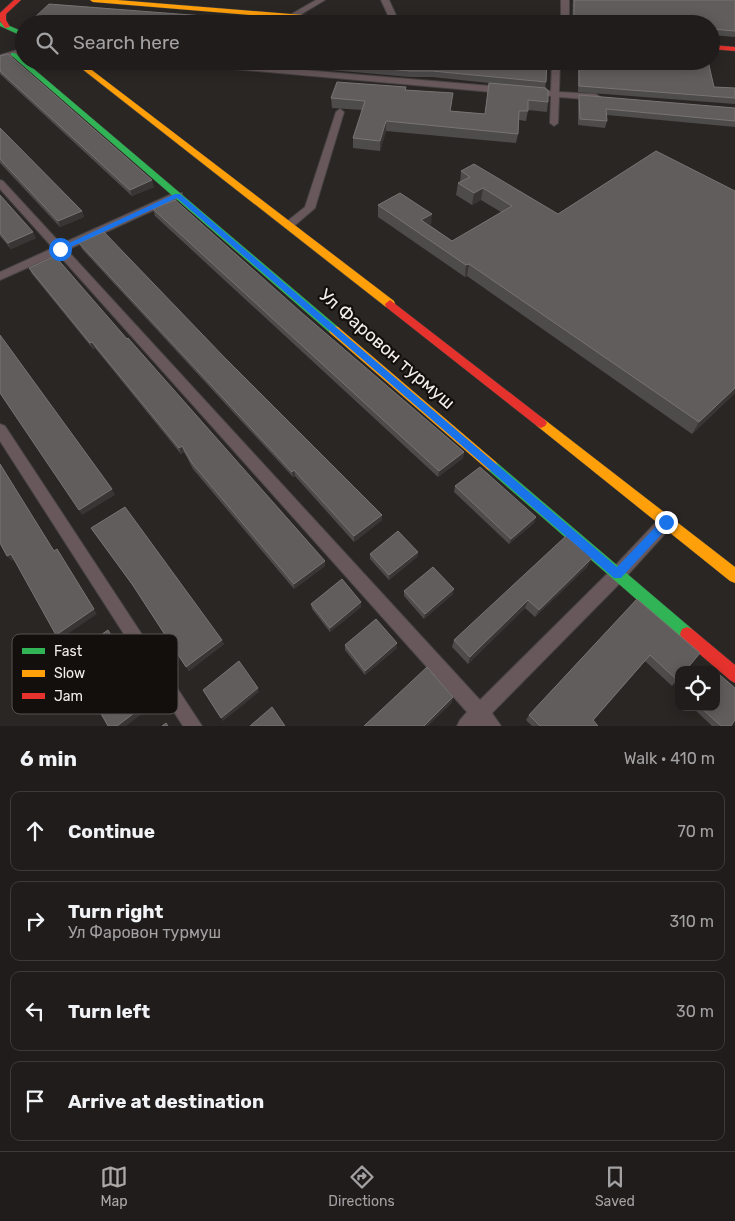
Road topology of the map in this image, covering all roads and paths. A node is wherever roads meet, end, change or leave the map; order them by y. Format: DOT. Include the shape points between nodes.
graph roads {
  1 [pos="18,0"];
  2 [pos="93,0"];
  3 [pos="321,0"];
  4 [pos="385,0"];
  5 [pos="565,0"];
  6 [pos="155,2"];
  7 [pos="282,15"];
  8 [pos="294,15"];
  9 [pos="392,15"];
  10 [pos="564,15"];
  11 [pos="4,25"];
  12 [pos="720,48"];
  13 [pos="735,49"];
  14 [pos="15,53"];
  15 [pos="0,58"];
  16 [pos="39,70"];
  17 [pos="86,70"];
  18 [pos="270,70"];
  19 [pos="556,70"];
  20 [pos="514,91"];
  21 [pos="524,92"];
  22 [pos="556,94"];
  23 [pos="606,98"];
  24 [pos="340,112"];
  25 [pos="554,123"];
  26 [pos="0,183"];
  27 [pos="178,195"];
  28 [pos="289,226"];
  29 [pos="60,249"];
  30 [pos="0,276"];
  31 [pos="0,430"];
  32 [pos="666,522"];
  33 [pos="618,574"];
  34 [pos="735,576"];
  35 [pos="133,634"];
  36 [pos="735,675"];
  37 [pos="178,703"];
  38 [pos="480,712"];
  39 [pos="193,726"];
  40 [pos="466,726"];
  41 [pos="492,726"];
  1 -- 11 [label="street" via="4,13"];
  2 -- 6 [label="street"];
  3 -- 8 [label="street"];
  4 -- 9 [label="street"];
  5 -- 10 [label="street"];
  6 -- 7 [label="street"];
  12 -- 13 [label="street"];
  14 -- 15 [label="street"];
  16 -- 27 [label="street, Ул Фаровон турмуш"];
  17 -- 28 [label="street"];
  18 -- 20 [label="street"];
  19 -- 22 [label="street"];
  21 -- 22 [label="street"];
  22 -- 23 [label="street"];
  22 -- 25 [label="street"];
  24 -- 28 [label="street" via="310,208"];
  26 -- 29 [label="street"];
  27 -- 29 [label="street"];
  27 -- 33 [label="street, Ул Фаровон турмуш"];
  28 -- 32 [label="street"];
  29 -- 30 [label="street"];
  29 -- 38 [label="street"];
  31 -- 35 [label="street"];
  32 -- 33 [label="street"];
  32 -- 34 [label="street"];
  33 -- 36 [label="street, Ул Фаровон турмуш"];
  33 -- 38 [label="street"];
  37 -- 39 [label="street"];
  38 -- 40 [label="street"];
  38 -- 41 [label="street"];
}
